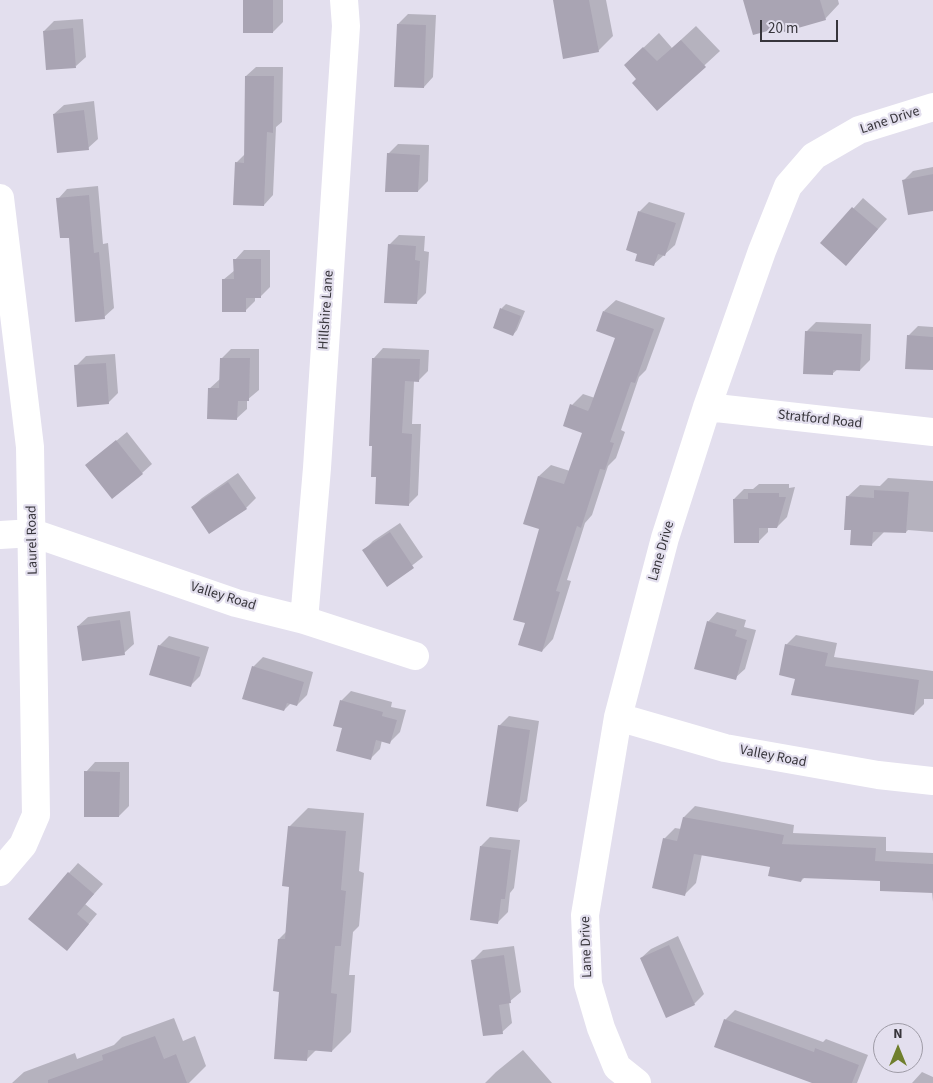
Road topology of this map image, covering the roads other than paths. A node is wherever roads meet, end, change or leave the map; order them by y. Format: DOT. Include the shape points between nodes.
graph roads {
  1 [pos="344,0"];
  2 [pos="933,108"];
  3 [pos="0,198"];
  4 [pos="707,408"];
  5 [pos="933,432"];
  6 [pos="33,533"];
  7 [pos="0,534"];
  8 [pos="304,620"];
  9 [pos="415,656"];
  10 [pos="618,717"];
  11 [pos="933,781"];
  12 [pos="0,872"];
  13 [pos="637,1083"];
  1 -- 8 [label="street, Hillshire Lane" via="346,26"];
  2 -- 4 [label="street, Lane Drive" via="859,130 814,156 788,186"];
  3 -- 6 [label="street, Laurel Road" via="30,446"];
  4 -- 5 [label="street, Stratford Road"];
  4 -- 10 [label="street, Lane Drive" via="665,538"];
  6 -- 7 [label="street"];
  6 -- 8 [label="street, Valley Road" via="236,603"];
  6 -- 12 [label="street, Laurel Road" via="36,815 24,846"];
  8 -- 9 [label="street, Valley Road"];
  10 -- 11 [label="street, Valley Road" via="725,748 878,775"];
  10 -- 13 [label="street, Lane Drive" via="585,915 588,984 617,1067"];
}
